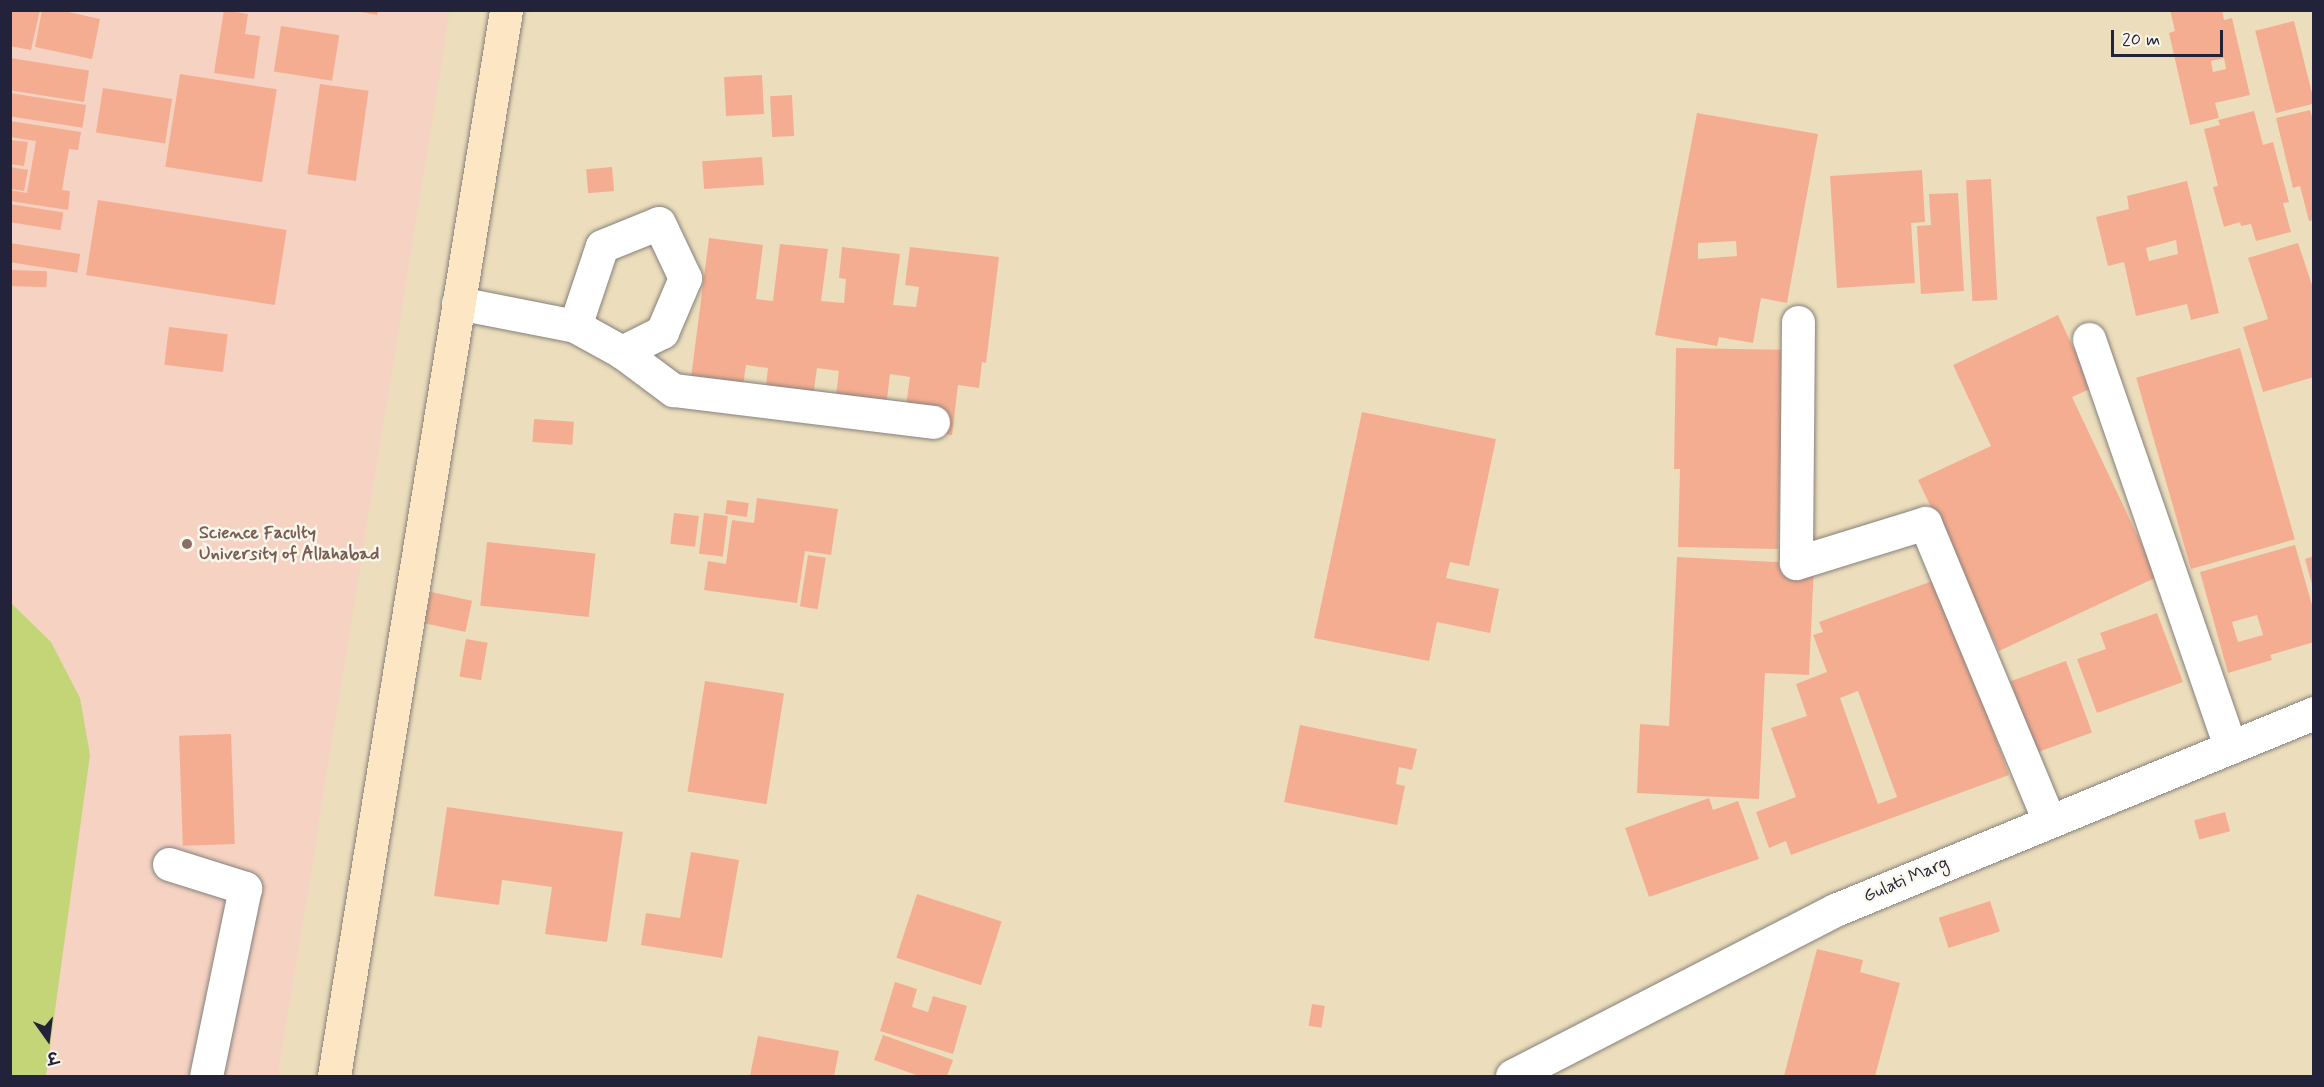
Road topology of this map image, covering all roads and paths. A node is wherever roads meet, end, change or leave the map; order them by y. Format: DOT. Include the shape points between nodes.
graph roads {
  1 [pos="506,10"];
  2 [pos="459,303"];
  3 [pos="1798,322"];
  4 [pos="575,326"];
  5 [pos="2089,339"];
  6 [pos="622,352"];
  7 [pos="933,422"];
  8 [pos="2313,713"];
  9 [pos="2230,747"];
  10 [pos="2049,821"];
  11 [pos="169,864"];
  12 [pos="206,1077"];
  13 [pos="334,1077"];
  14 [pos="1512,1077"];
  1 -- 2 [label="main road"];
  2 -- 4 [label="street"];
  2 -- 13 [label="main road"];
  3 -- 10 [label="street" via="1796,562 1925,523"];
  4 -- 6 [label="street"];
  4 -- 6 [label="street" via="603,246 659,223 685,278 662,332"];
  5 -- 9 [label="street"];
  6 -- 7 [label="street" via="673,390"];
  8 -- 9 [label="street, Gulati Marg"];
  9 -- 10 [label="street, Gulati Marg"];
  10 -- 14 [label="street, Gulati Marg" via="1835,910"];
  11 -- 12 [label="street" via="245,888"];
}
